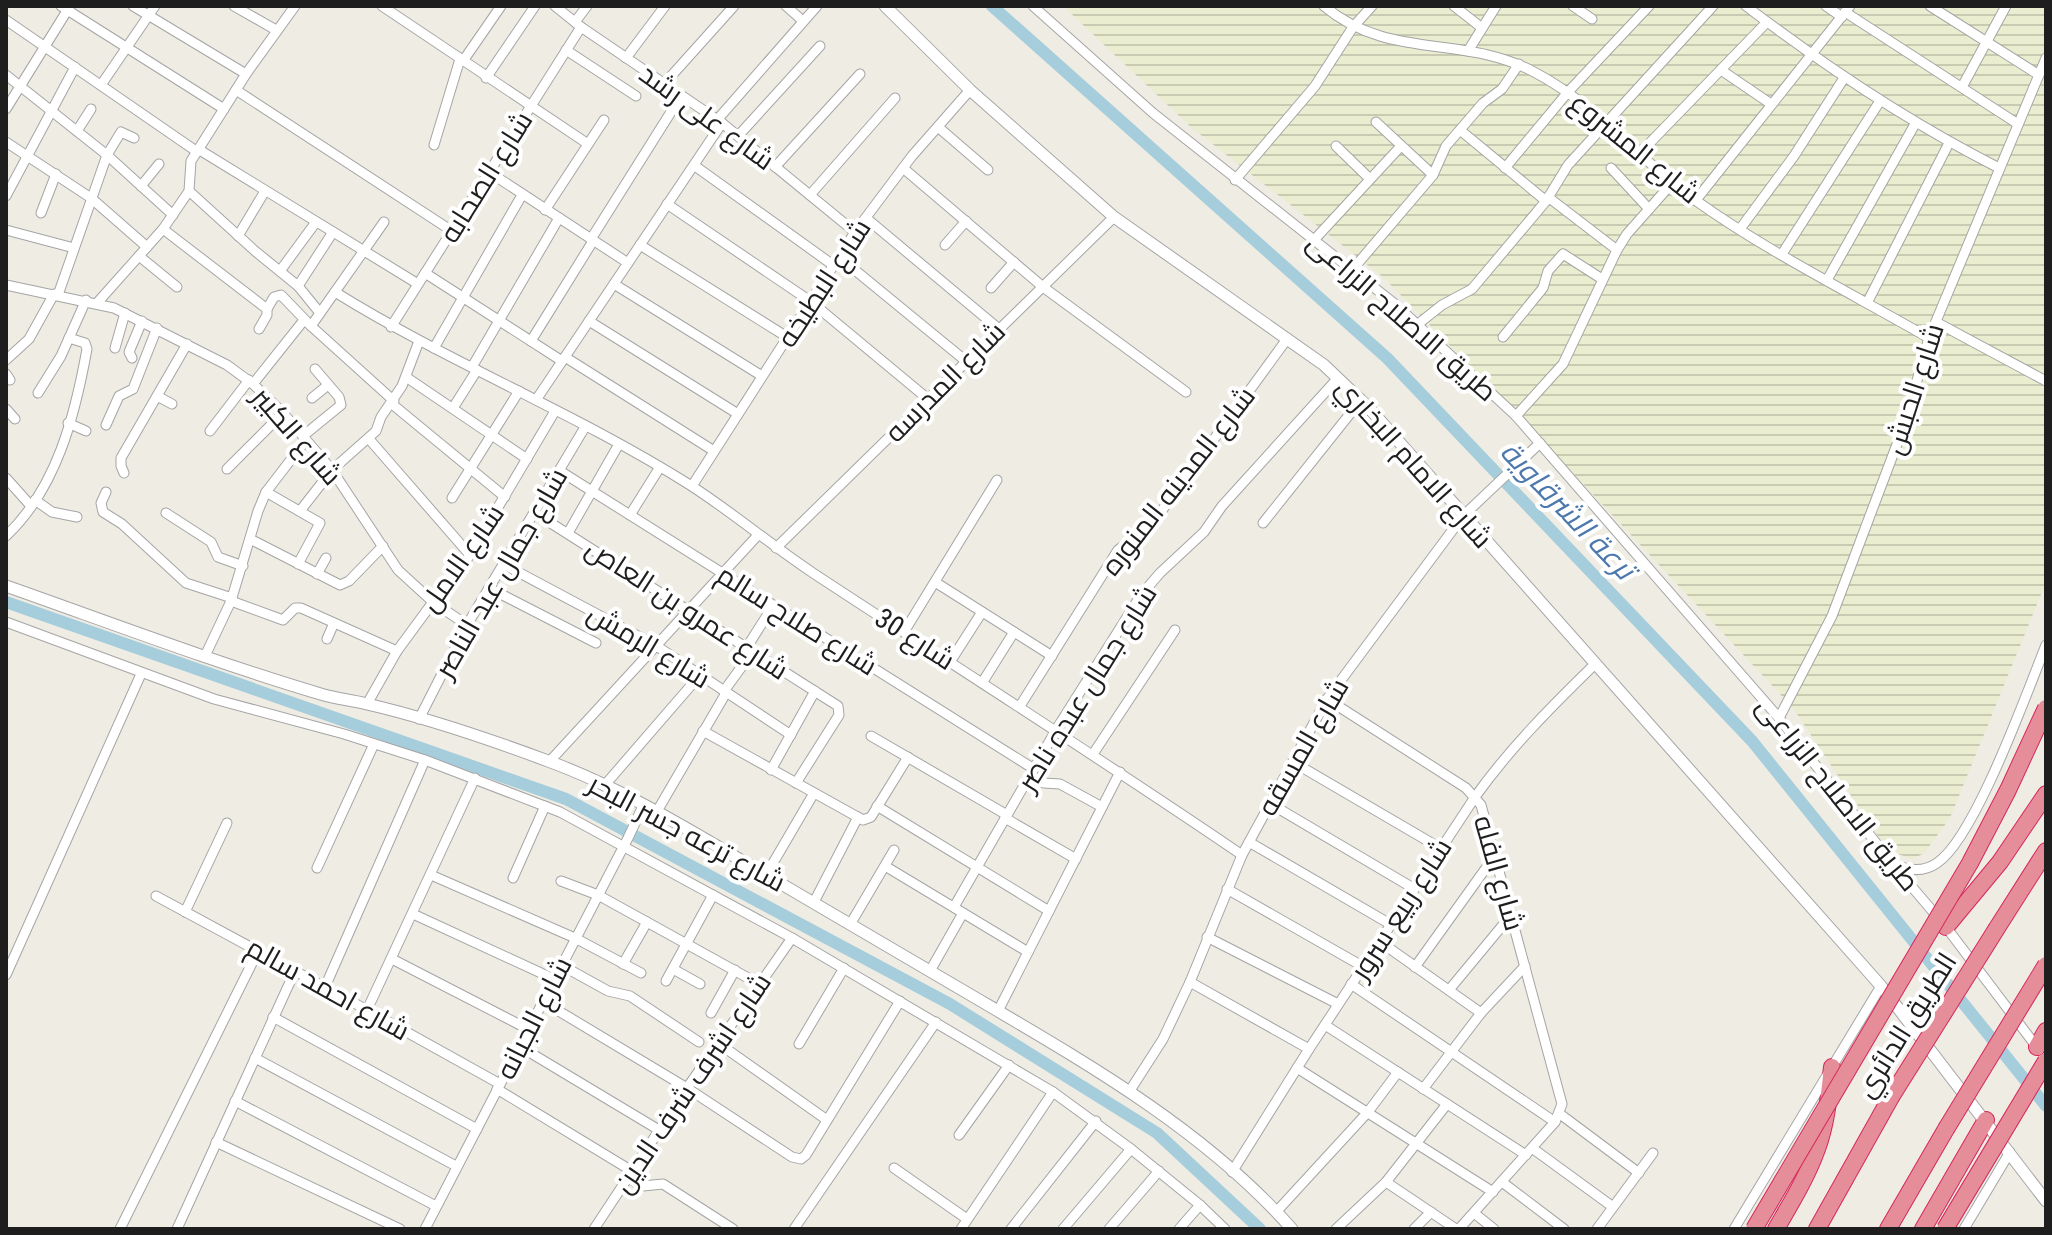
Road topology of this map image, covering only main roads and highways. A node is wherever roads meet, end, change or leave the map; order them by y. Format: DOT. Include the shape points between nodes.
graph roads {
  1 [pos="2046,708"];
  2 [pos="2046,794"];
  3 [pos="2046,851"];
  4 [pos="1946,927"];
  5 [pos="2046,965"];
  6 [pos="2046,1031"];
  7 [pos="2043,1056"];
  8 [pos="1832,1067"];
  9 [pos="1986,1120"];
  10 [pos="1754,1229"];
  11 [pos="1776,1229"];
  12 [pos="1817,1229"];
  13 [pos="1888,1229"];
  14 [pos="1923,1229"];
  15 [pos="1945,1229"];
  1 -- 10 [label="highway, bridge" via="1970,863"];
  2 -- 4 [label="highway" via="2000,862"];
  3 -- 12 [label="highway, الطريق الدائري, bridge" via="1891,1097"];
  5 -- 13 [label="highway, bridge"];
  6 -- 7 [label="highway"];
  7 -- 15 [label="highway, bridge"];
  8 -- 11 [label="highway" via="1818,1146"];
  9 -- 14 [label="highway"];
}
